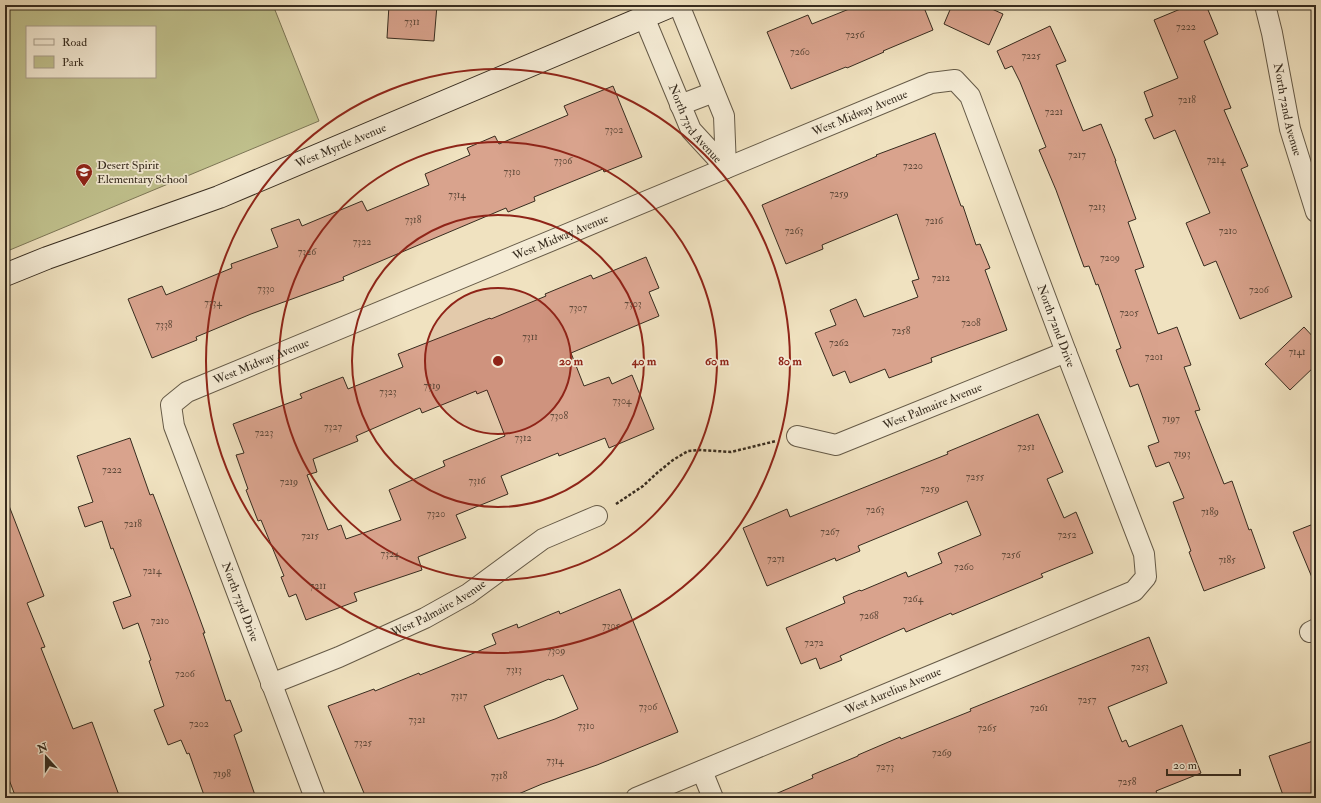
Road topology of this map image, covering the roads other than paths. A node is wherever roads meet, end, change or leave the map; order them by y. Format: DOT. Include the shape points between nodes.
graph roads {
  1 [pos="673,5"];
  2 [pos="679,5"];
  3 [pos="1265,5"];
  4 [pos="643,11"];
  5 [pos="955,80"];
  6 [pos="714,92"];
  7 [pos="680,105"];
  8 [pos="726,168"];
  9 [pos="1316,212"];
  10 [pos="5,275"];
  11 [pos="1066,352"];
  12 [pos="171,405"];
  13 [pos="797,436"];
  14 [pos="597,516"];
  15 [pos="1146,577"];
  16 [pos="271,684"];
  17 [pos="702,771"];
  18 [pos="315,798"];
  19 [pos="636,798"];
  20 [pos="713,798"];
  1 -- 4 [label="street, West Myrtle Avenue"];
  2 -- 6 [label="street, North 73rd Avenue"];
  3 -- 9 [label="street, North 72nd Avenue" via="1290,129"];
  4 -- 7 [label="street, North 73rd Avenue"];
  4 -- 10 [label="street, West Myrtle Avenue" via="219,197"];
  5 -- 8 [label="street, West Midway Avenue" via="931,83"];
  5 -- 11 [label="street, North 72nd Drive" via="970,96"];
  6 -- 7 [label="street"];
  6 -- 8 [label="street, North 73rd Avenue" via="724,116"];
  7 -- 8 [label="street, North 73rd Avenue" via="691,130"];
  8 -- 12 [label="street, West Midway Avenue" via="187,392"];
  11 -- 13 [label="street, West Palmaire Avenue" via="836,445"];
  11 -- 15 [label="street, North 72nd Drive" via="1144,554"];
  12 -- 16 [label="street, North 73rd Drive" via="174,426"];
  14 -- 16 [label="street, West Palmaire Avenue" via="543,539 468,594 425,618"];
  15 -- 17 [label="street, West Aurelius Avenue" via="1134,591"];
  16 -- 18 [label="street, North 73rd Drive"];
  17 -- 19 [label="street, West Aurelius Avenue"];
  17 -- 20 [label="street"];
}
